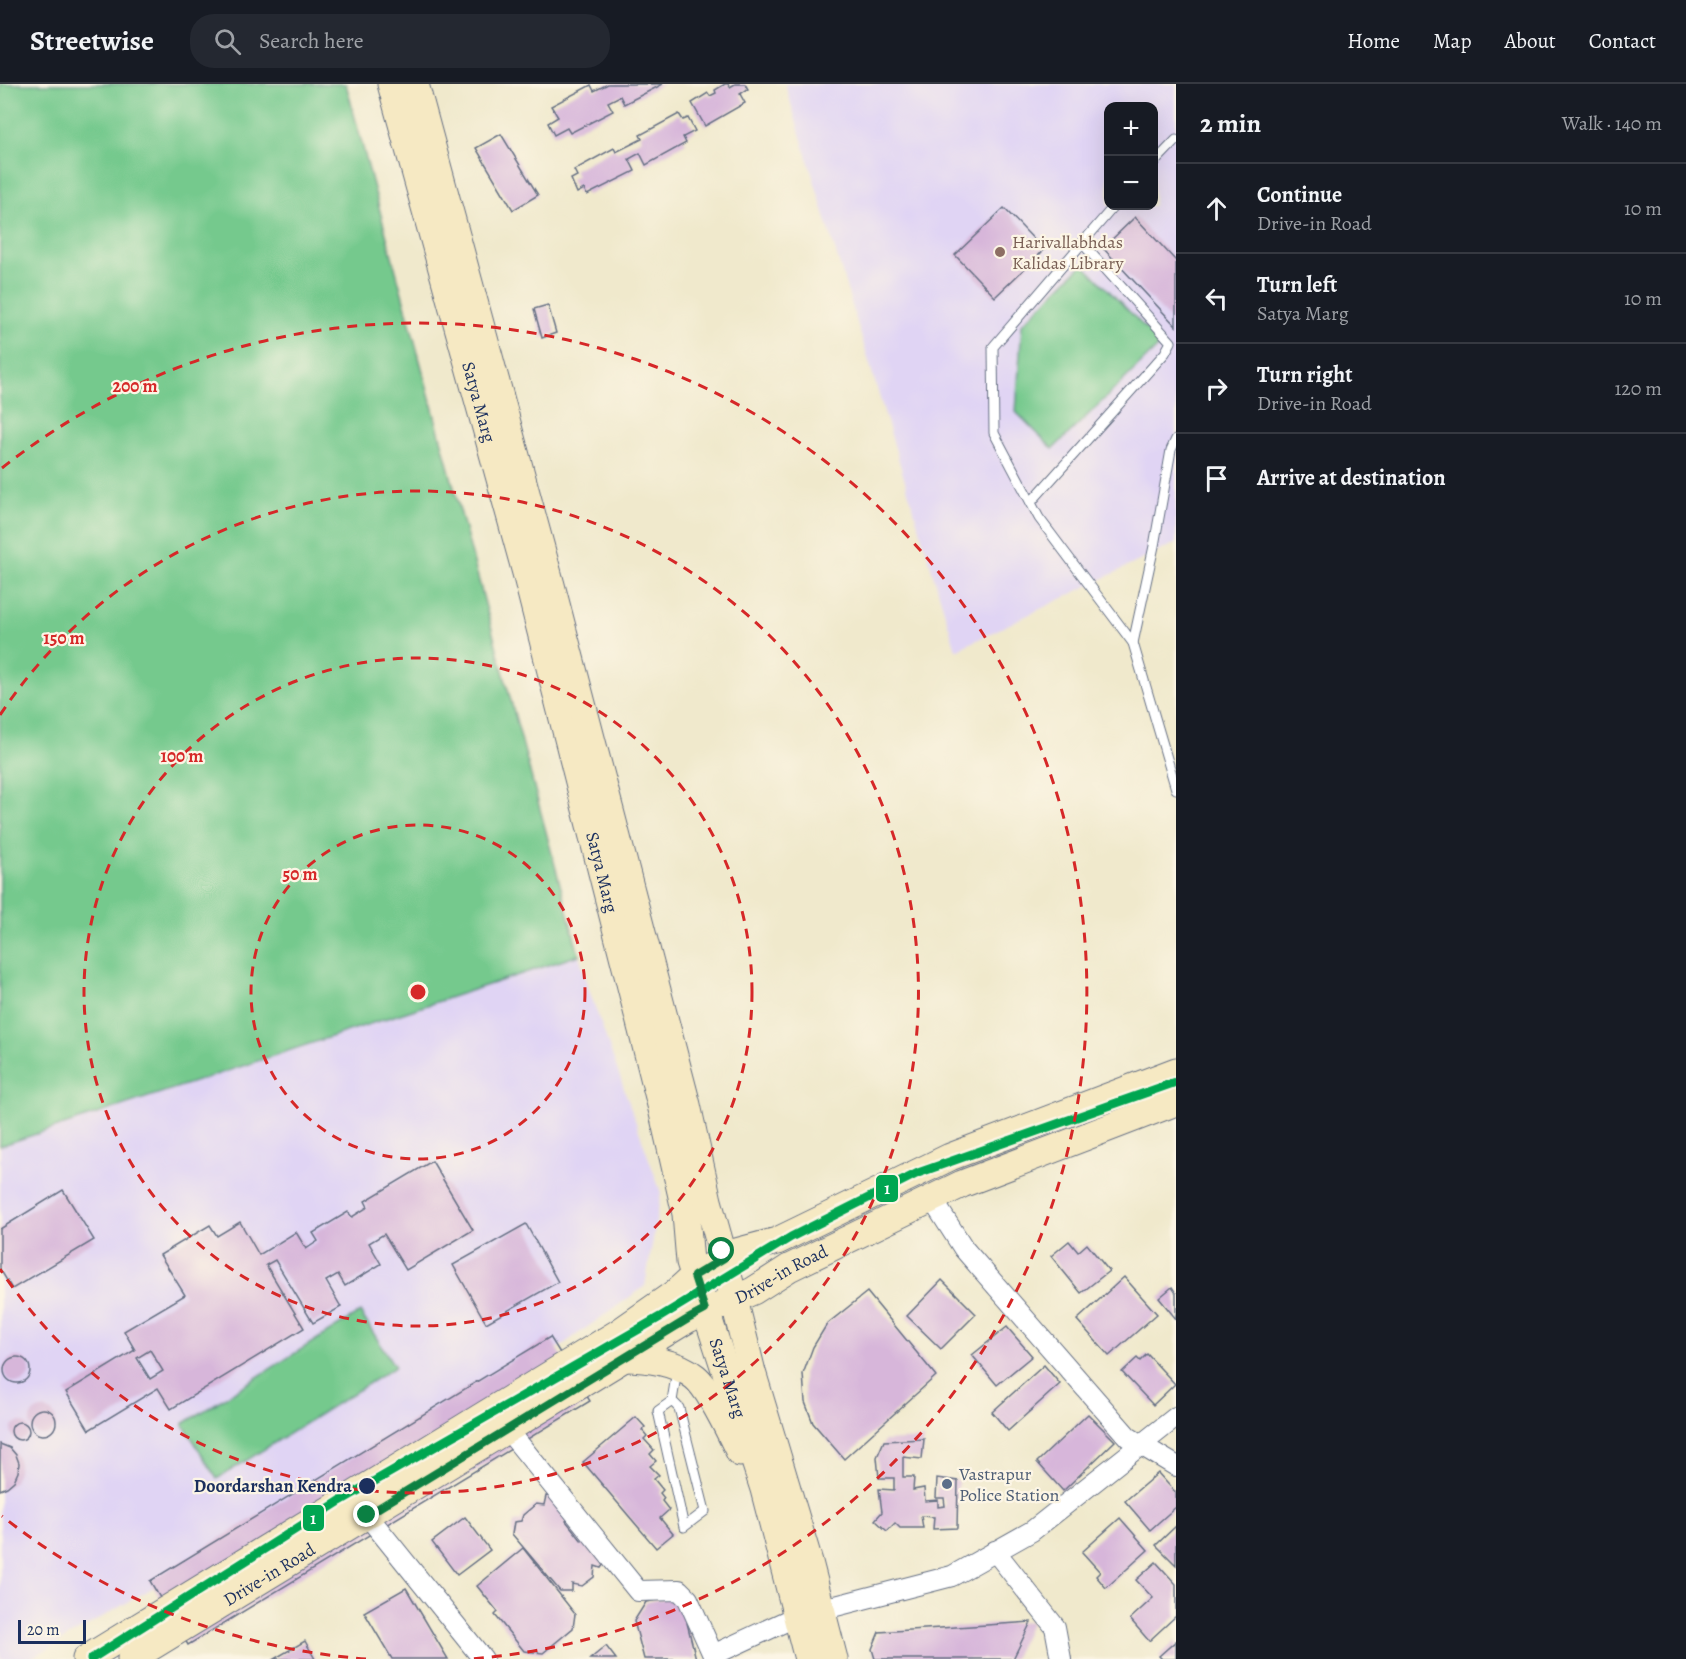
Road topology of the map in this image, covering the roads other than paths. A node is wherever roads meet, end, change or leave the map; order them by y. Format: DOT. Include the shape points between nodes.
graph roads {
  1 [pos="392,84"];
  2 [pos="415,84"];
  3 [pos="1176,140"];
  4 [pos="1158,159"];
  5 [pos="1111,210"];
  6 [pos="1082,243"];
  7 [pos="1176,439"];
  8 [pos="1031,502"];
  9 [pos="1133,644"];
  10 [pos="1176,789"];
  11 [pos="1176,1071"];
  12 [pos="1176,1102"];
  13 [pos="932,1199"];
  14 [pos="724,1258"];
  15 [pos="694,1276"];
  16 [pos="733,1299"];
  17 [pos="705,1310"];
  18 [pos="624,1358"];
  19 [pos="677,1368"];
  20 [pos="672,1401"];
  21 [pos="1176,1417"];
  22 [pos="507,1429"];
  23 [pos="1141,1445"];
  24 [pos="1176,1466"];
  25 [pos="764,1489"];
  26 [pos="367,1515"];
  27 [pos="995,1551"];
  28 [pos="809,1612"];
  29 [pos="714,1657"];
  30 [pos="86,1659"];
  31 [pos="131,1659"];
  32 [pos="483,1659"];
  33 [pos="808,1659"];
  34 [pos="834,1659"];
  35 [pos="1061,1659"];
  1 -- 15 [label="main road, Satya Marg" via="526,573 634,998 686,1214"];
  2 -- 14 [label="main road, Satya Marg" via="551,585"];
  3 -- 4 [label="lane"];
  5 -- 6 [label="lane"];
  6 -- 8 [label="lane" via="993,347 994,433"];
  6 -- 8 [label="lane" via="1171,342"];
  7 -- 9 [label="lane"];
  8 -- 9 [label="lane"];
  9 -- 10 [label="lane"];
  11 -- 14 [label="main road, Drive-in Road" via="950,1157 777,1241"];
  12 -- 13 [label="main road, Drive-in Road"];
  13 -- 16 [label="main road, Drive-in Road"];
  13 -- 23 [label="street" via="964,1249 1128,1437"];
  14 -- 15 [label="main road, Drive-in Road"];
  14 -- 16 [label="main road, Satya Marg"];
  15 -- 17 [label="main road, Satya Marg"];
  15 -- 30 [label="main road, Drive-in Road" via="618,1333"];
  16 -- 17 [label="main road, Drive-in Road"];
  16 -- 28 [label="main road, Satya Marg" via="806,1551"];
  17 -- 18 [label="main road, Drive-in Road"];
  17 -- 25 [label="main road, Satya Marg"];
  18 -- 19 [label="main road" via="647,1359"];
  18 -- 22 [label="main road, Drive-in Road"];
  19 -- 20 [label="lane"];
  19 -- 25 [label="main road" via="696,1377 709,1394 748,1468"];
  20 -- 20 [label="lane" via="679,1408 705,1511 684,1527 658,1412"];
  21 -- 23 [label="street"];
  22 -- 26 [label="main road, Drive-in Road"];
  22 -- 29 [label="street" via="638,1591 679,1590 688,1599"];
  23 -- 24 [label="street"];
  23 -- 27 [label="street" via="1032,1531"];
  25 -- 28 [label="main road, Satya Marg"];
  26 -- 31 [label="main road, Drive-in Road"];
  26 -- 32 [label="street"];
  27 -- 28 [label="street" via="952,1576"];
  27 -- 35 [label="street" via="1055,1627"];
  28 -- 29 [label="street"];
  28 -- 33 [label="main road, Satya Marg"];
  28 -- 34 [label="main road, Satya Marg"];
}
